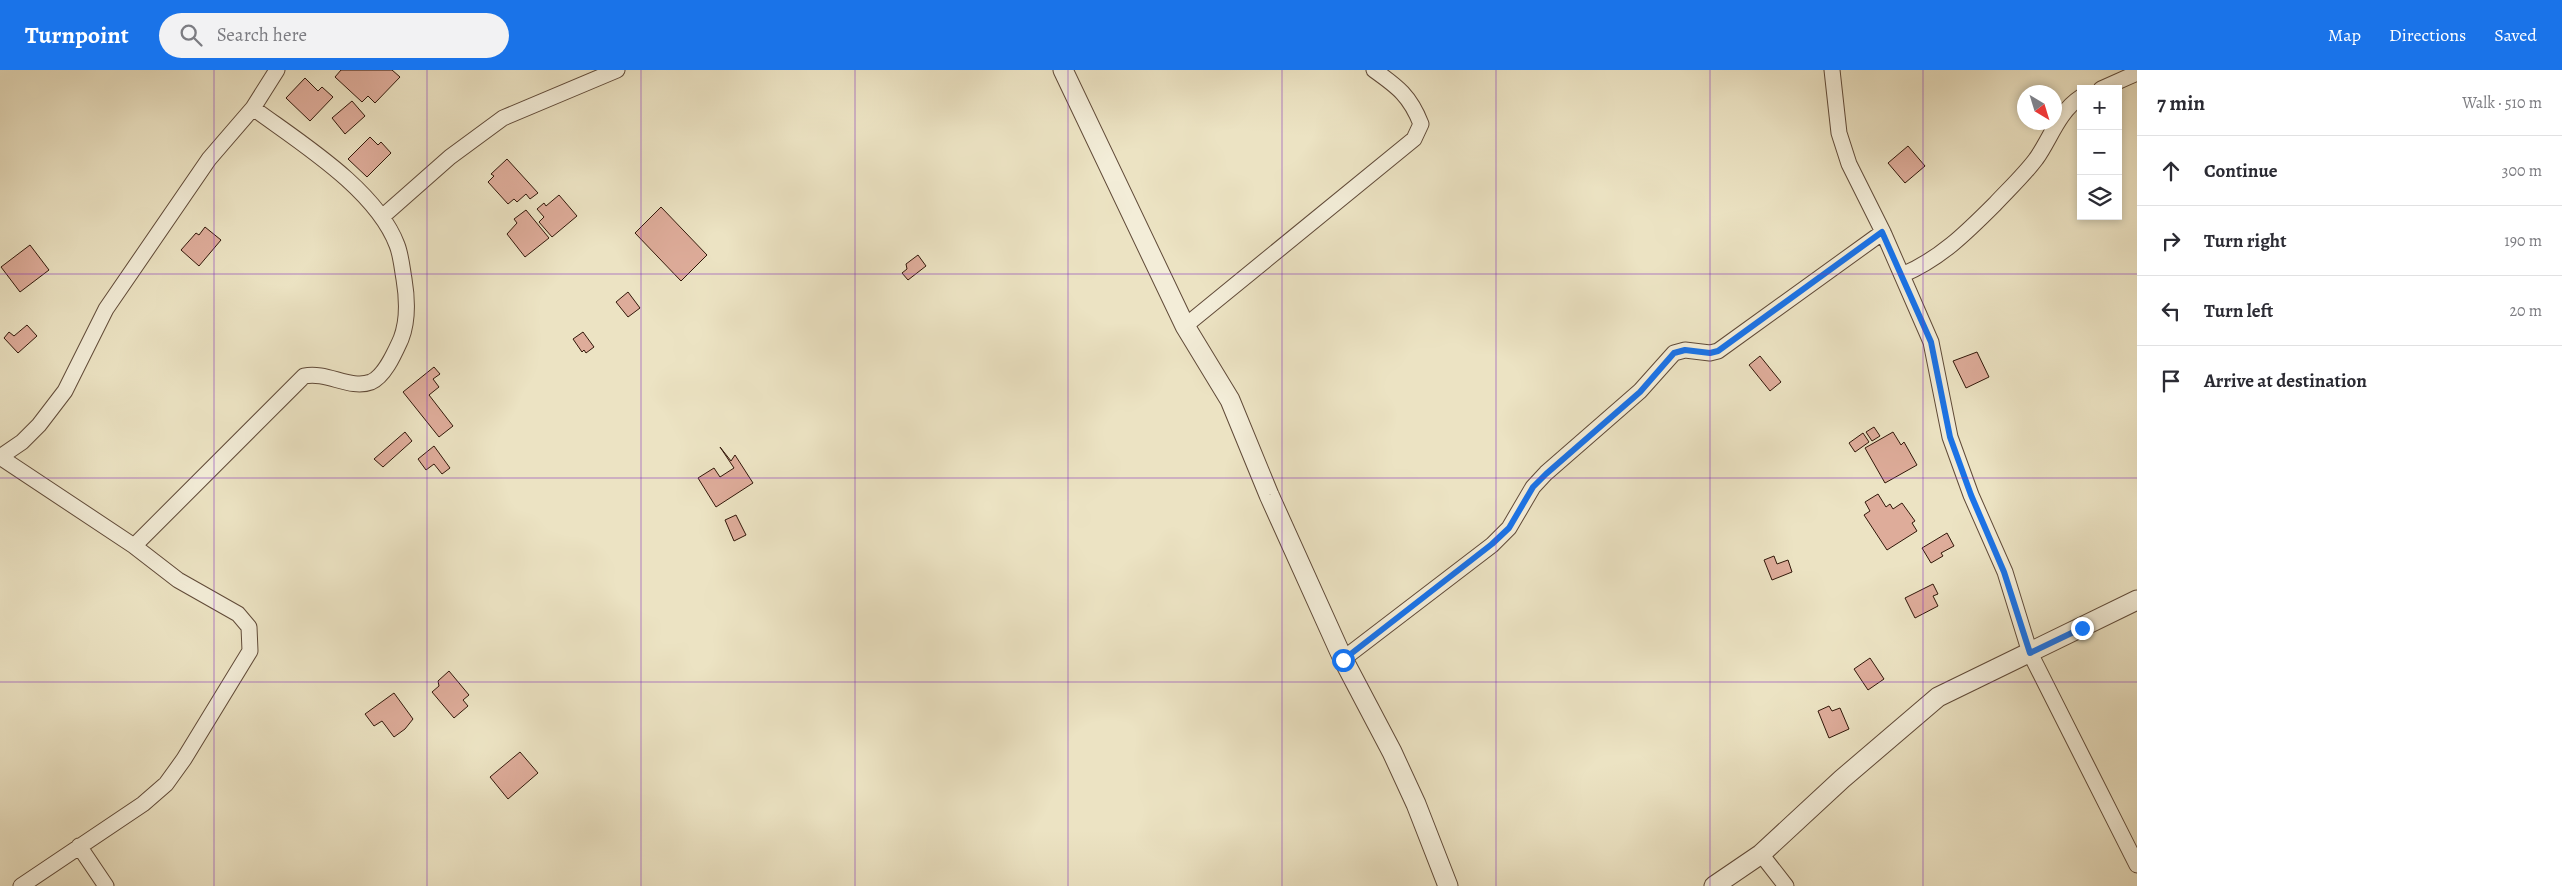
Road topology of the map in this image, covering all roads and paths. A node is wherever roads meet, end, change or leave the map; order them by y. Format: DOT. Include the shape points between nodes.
graph roads {
  1 [pos="277,70"];
  2 [pos="617,70"];
  3 [pos="1063,70"];
  4 [pos="1374,70"];
  5 [pos="1832,70"];
  6 [pos="2137,73"];
  7 [pos="2110,85"];
  8 [pos="2077,102"];
  9 [pos="253,108"];
  10 [pos="382,217"];
  11 [pos="1882,232"];
  12 [pos="1902,275"];
  13 [pos="1185,326"];
  14 [pos="0,457"];
  15 [pos="134,546"];
  16 [pos="2137,600"];
  17 [pos="2030,653"];
  18 [pos="1343,660"];
  19 [pos="79,846"];
  20 [pos="1761,854"];
  21 [pos="2137,865"];
  22 [pos="21,886"];
  23 [pos="106,886"];
  24 [pos="1448,886"];
  25 [pos="1714,886"];
  26 [pos="1786,886"];
  1 -- 9 [label="street"];
  2 -- 10 [label="street" via="503,118 450,157"];
  3 -- 13 [label="street"];
  4 -- 13 [label="street" via="1414,104 1421,124 1414,140"];
  5 -- 11 [label="street" via="1839,133 1849,164"];
  6 -- 7 [label="street"];
  8 -- 12 [label="street" via="2062,115 2038,157 2022,177 1961,239 1922,266"];
  9 -- 10 [label="street" via="338,171"];
  9 -- 14 [label="street" via="209,159 106,309 65,391 40,425"];
  10 -- 15 [label="street" via="397,246 406,290 405,329 394,354 380,374 373,381 360,385 319,375 304,376"];
  11 -- 12 [label="street"];
  11 -- 18 [label="street" via="1718,351 1674,353 1640,392 1533,487 1509,528 1492,544"];
  12 -- 17 [label="street" via="1931,342 1950,437 2004,572"];
  13 -- 18 [label="street" via="1230,400"];
  14 -- 15 [label="street"];
  15 -- 19 [label="street" via="178,580 238,614 249,627 250,651 166,784 143,804"];
  16 -- 17 [label="street"];
  17 -- 20 [label="street" via="1938,697"];
  17 -- 21 [label="street"];
  18 -- 24 [label="street" via="1404,778"];
  19 -- 22 [label="street"];
  19 -- 23 [label="street"];
  20 -- 25 [label="street"];
  20 -- 26 [label="street"];
}
